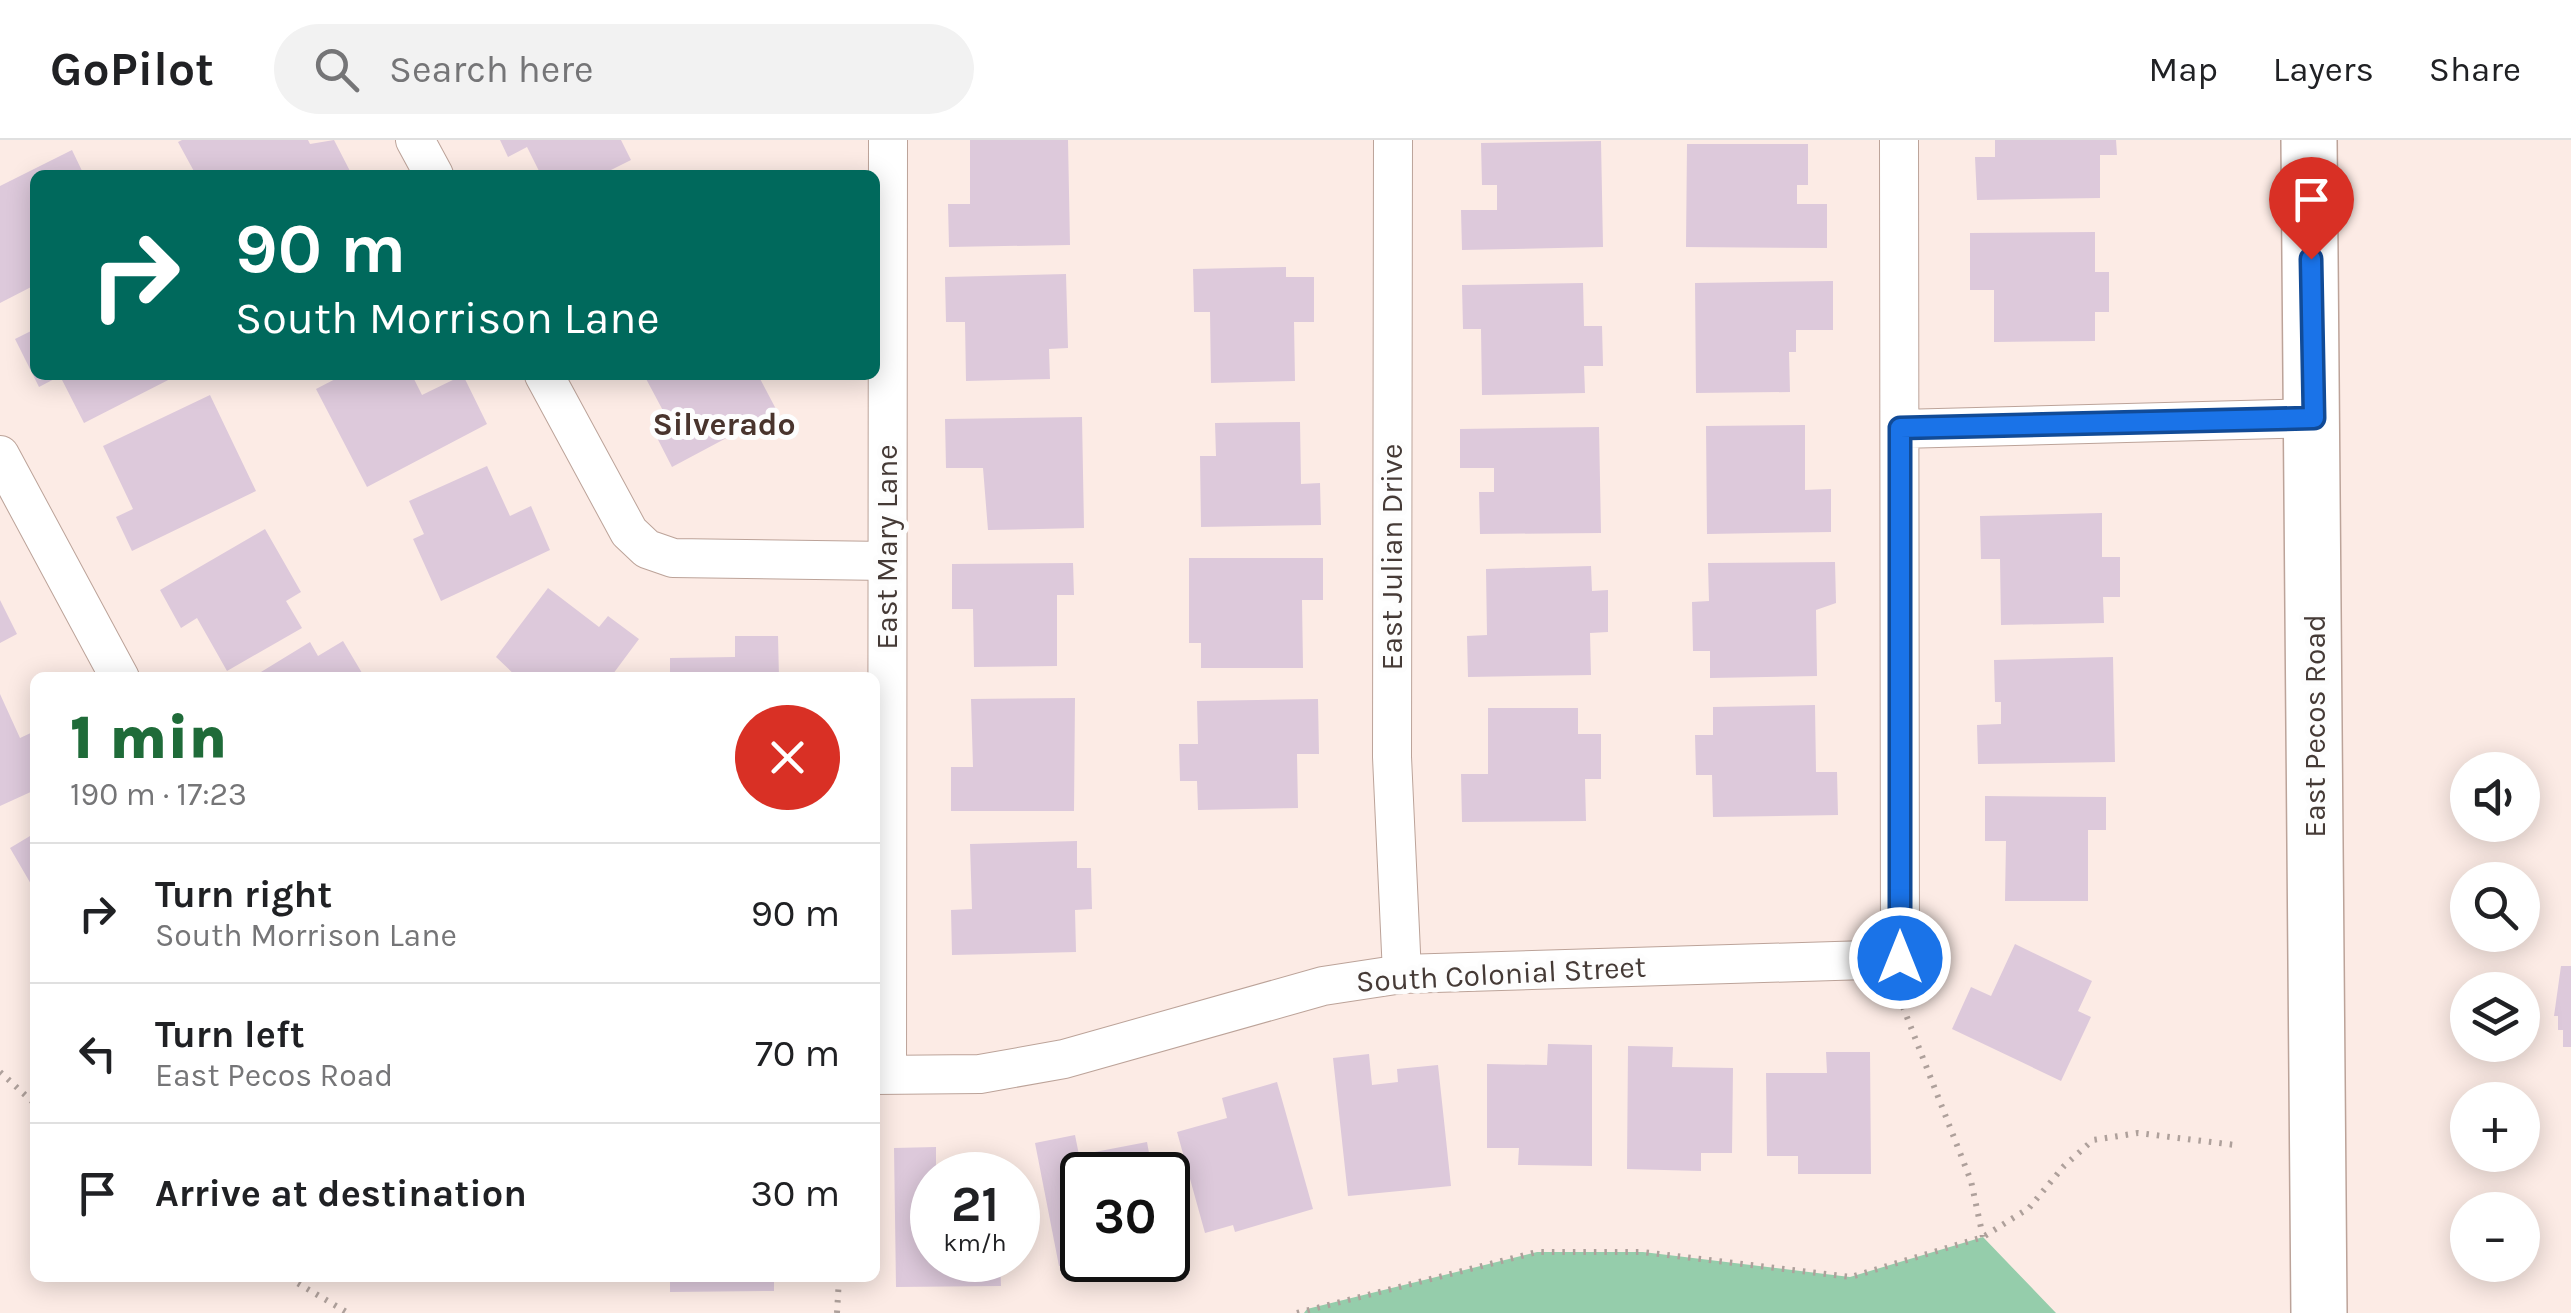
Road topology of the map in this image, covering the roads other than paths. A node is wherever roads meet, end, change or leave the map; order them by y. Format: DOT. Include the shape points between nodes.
graph roads {
  1 [pos="415,140"];
  2 [pos="888,140"];
  3 [pos="1393,140"];
  4 [pos="1899,140"];
  5 [pos="2310,140"];
  6 [pos="431,170"];
  7 [pos="547,380"];
  8 [pos="2314,418"];
  9 [pos="1900,428"];
  10 [pos="0,455"];
  11 [pos="886,560"];
  12 [pos="117,672"];
  13 [pos="1402,974"];
  14 [pos="881,1075"];
  15 [pos="2319,1313"];
  1 -- 6 [label="street"];
  2 -- 11 [label="street, East Mary Lane"];
  3 -- 13 [label="street, East Julian Drive" via="1392,758"];
  4 -- 9 [label="street"];
  5 -- 8 [label="main road, East Pecos Road"];
  7 -- 11 [label="street" via="629,532 647,549 673,558"];
  8 -- 9 [label="street"];
  8 -- 15 [label="main road, East Pecos Road"];
  9 -- 13 [label="street, South Colonial Street" via="1900,958"];
  10 -- 12 [label="street"];
  11 -- 14 [label="street, East Mary Lane"];
  13 -- 14 [label="street, South Colonial Street" via="1323,986 1064,1058 980,1074"];
}
